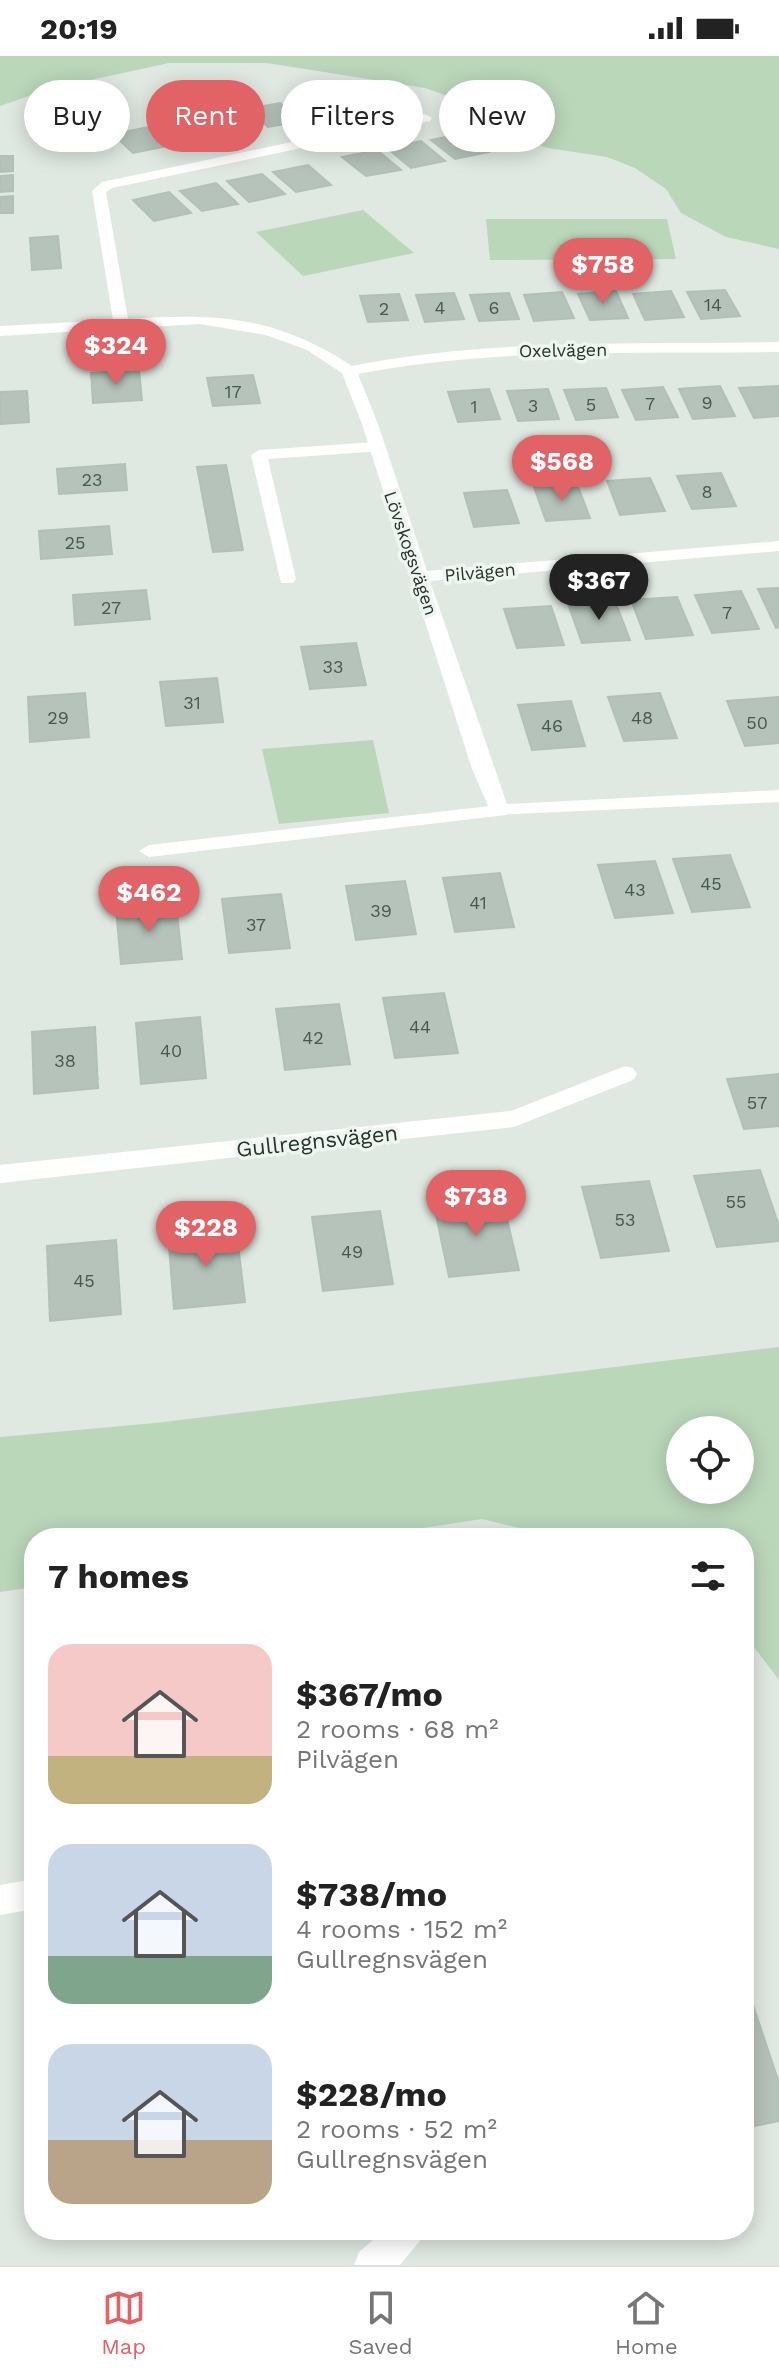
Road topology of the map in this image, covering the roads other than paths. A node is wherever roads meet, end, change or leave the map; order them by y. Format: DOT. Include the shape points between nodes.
graph roads {
  1 [pos="425,118"];
  2 [pos="121,322"];
  3 [pos="0,331"];
  4 [pos="779,347"];
  5 [pos="349,371"];
  6 [pos="376,447"];
  7 [pos="779,546"];
  8 [pos="419,577"];
  9 [pos="287,579"];
  10 [pos="779,796"];
  11 [pos="499,811"];
  12 [pos="149,851"];
  13 [pos="625,1074"];
  14 [pos="0,1174"];
  15 [pos="24,1896"];
  16 [pos="0,1900"];
  17 [pos="400,2240"];
  18 [pos="372,2265"];
  1 -- 2 [label="street" via="107,185 99,191"];
  2 -- 3 [label="street"];
  2 -- 5 [label="street" via="199,319 242,324 312,347"];
  4 -- 5 [label="street, Oxelvägen" via="497,352 415,358"];
  5 -- 6 [label="street, Lövskogsvägen"];
  6 -- 8 [label="street, Lövskogsvägen"];
  6 -- 9 [label="street" via="259,455"];
  7 -- 8 [label="street, Pilvägen"];
  8 -- 11 [label="street, Lövskogsvägen"];
  10 -- 11 [label="street"];
  11 -- 12 [label="street"];
  13 -- 14 [label="street, Gullregnsvägen" via="514,1119"];
  15 -- 16 [label="street"];
  17 -- 18 [label="street"];
}
